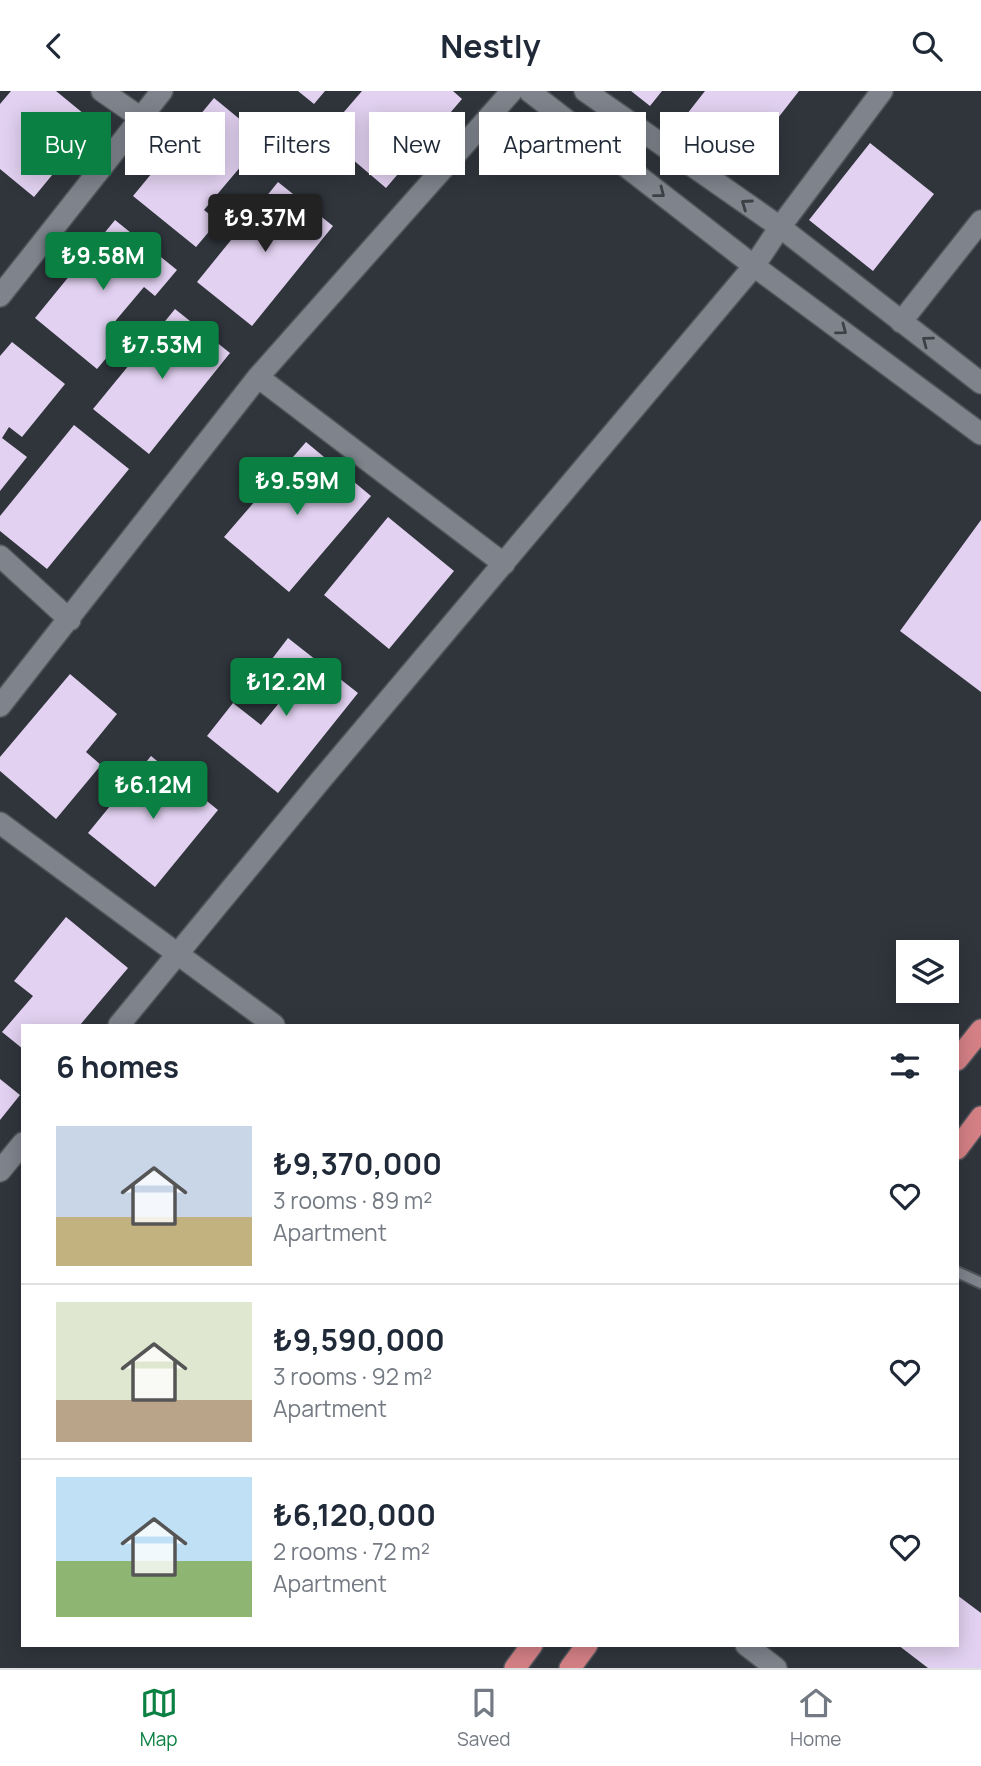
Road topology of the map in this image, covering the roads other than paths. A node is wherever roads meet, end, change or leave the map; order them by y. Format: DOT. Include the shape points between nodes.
graph roads {
  1 [pos="102,91"];
  2 [pos="162,91"];
  3 [pos="512,91"];
  4 [pos="529,91"];
  5 [pos="585,91"];
  6 [pos="882,91"];
  7 [pos="132,112"];
  8 [pos="146,112"];
  9 [pos="125,138"];
  10 [pos="981,221"];
  11 [pos="780,227"];
  12 [pos="754,265"];
  13 [pos="0,296"];
  14 [pos="901,322"];
  15 [pos="258,377"];
  16 [pos="981,383"];
  17 [pos="981,434"];
  18 [pos="0,556"];
  19 [pos="504,564"];
  20 [pos="70,620"];
  21 [pos="0,706"];
  22 [pos="0,823"];
  23 [pos="178,954"];
  24 [pos="120,1024"];
  25 [pos="273,1024"];
  26 [pos="981,1030"];
  27 [pos="959,1058"];
  28 [pos="981,1117"];
  29 [pos="21,1145"];
  30 [pos="959,1146"];
  31 [pos="0,1171"];
  32 [pos="959,1273"];
  33 [pos="981,1283"];
  34 [pos="531,1647"];
  35 [pos="586,1647"];
  36 [pos="749,1647"];
  37 [pos="516,1668"];
  38 [pos="570,1668"];
  39 [pos="776,1668"];
  1 -- 7 [label="street"];
  2 -- 8 [label="street"];
  3 -- 15 [label="street"];
  4 -- 12 [label="street, one-way"];
  11 -- 5 [label="street, one-way"];
  6 -- 11 [label="street"];
  9 -- 13 [label="street"];
  10 -- 14 [label="street"];
  11 -- 12 [label="street"];
  11 -- 14 [label="street"];
  12 -- 17 [label="street, one-way"];
  12 -- 19 [label="street"];
  16 -- 14 [label="street, one-way"];
  15 -- 19 [label="street"];
  15 -- 20 [label="street"];
  18 -- 20 [label="street"];
  19 -- 23 [label="street"];
  20 -- 21 [label="street"];
  22 -- 23 [label="street"];
  23 -- 24 [label="street"];
  23 -- 25 [label="street"];
  26 -- 27 [label="highway"];
  28 -- 30 [label="highway"];
  29 -- 31 [label="street"];
  32 -- 33 [label="lane"];
  34 -- 37 [label="highway"];
  35 -- 38 [label="highway"];
  36 -- 39 [label="street"];
}
